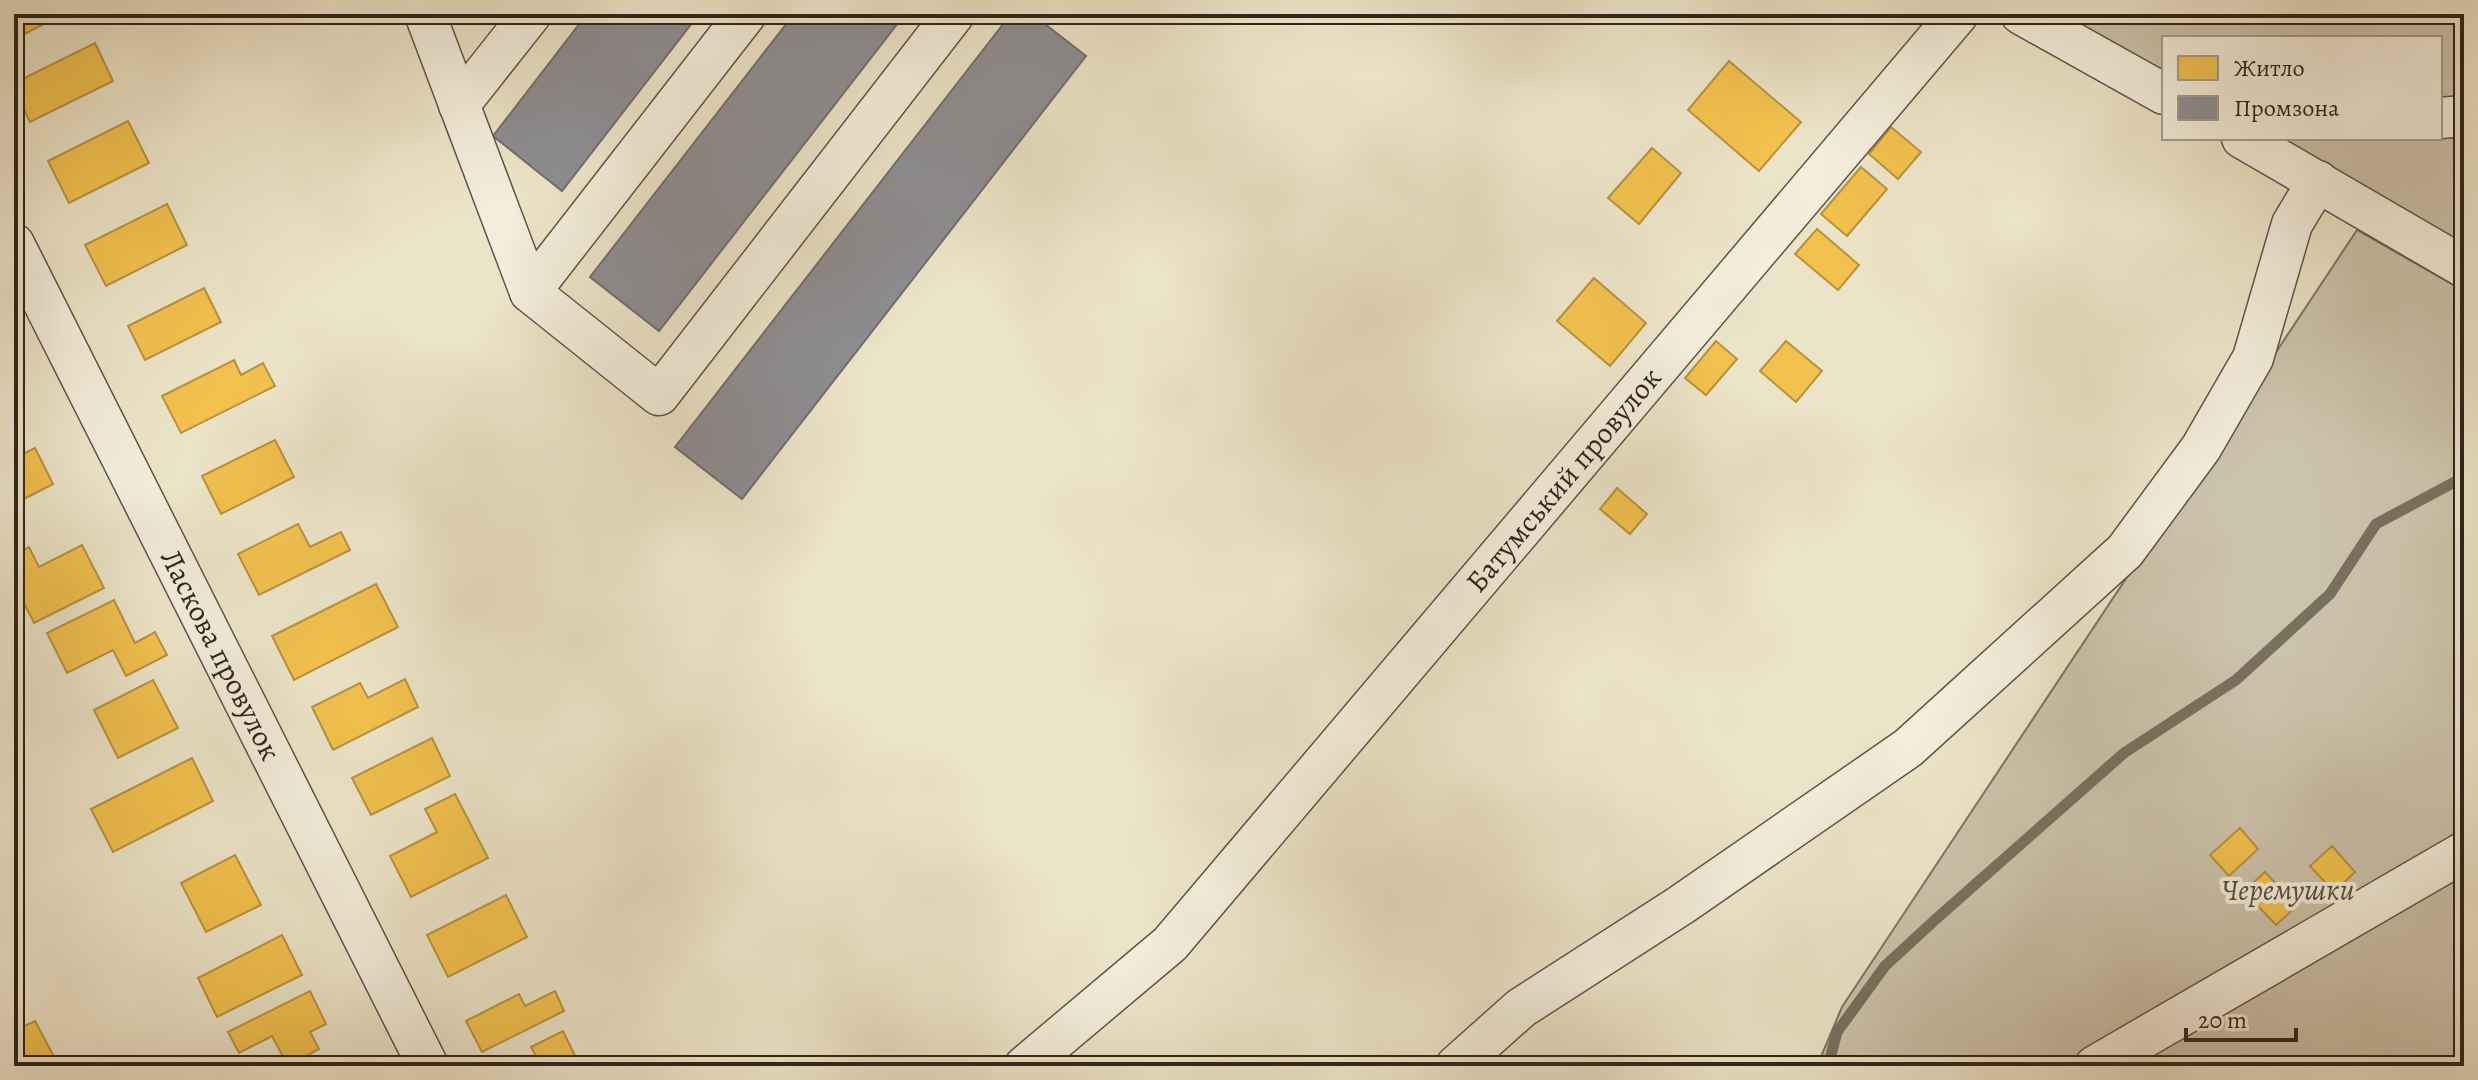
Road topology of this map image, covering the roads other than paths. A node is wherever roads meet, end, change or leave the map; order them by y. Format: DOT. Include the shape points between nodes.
graph roads {
  1 [pos="425,14"];
  2 [pos="531,14"];
  3 [pos="746,14"];
  4 [pos="954,14"];
  5 [pos="1958,14"];
  6 [pos="2025,15"];
  7 [pos="2162,93"];
  8 [pos="459,105"];
  9 [pos="2464,116"];
  10 [pos="2442,118"];
  11 [pos="2246,140"];
  12 [pos="2318,181"];
  13 [pos="14,244"];
  14 [pos="2464,267"];
  15 [pos="530,292"];
  16 [pos="2464,852"];
  17 [pos="428,1066"];
  18 [pos="1025,1066"];
  19 [pos="1456,1066"];
  20 [pos="2095,1066"];
  1 -- 8 [label="street"];
  2 -- 8 [label="street"];
  3 -- 15 [label="street"];
  4 -- 15 [label="street" via="659,395"];
  5 -- 18 [label="street, Батумський провулок" via="1170,944"];
  6 -- 7 [label="street"];
  8 -- 15 [label="street"];
  9 -- 10 [label="street"];
  11 -- 12 [label="street"];
  12 -- 14 [label="street"];
  12 -- 19 [label="street" via="2292,224 2253,358 2201,448 2125,551 1908,748 1521,1008"];
  13 -- 17 [label="street, Ласкова провулок"];
  16 -- 20 [label="street"];
}
